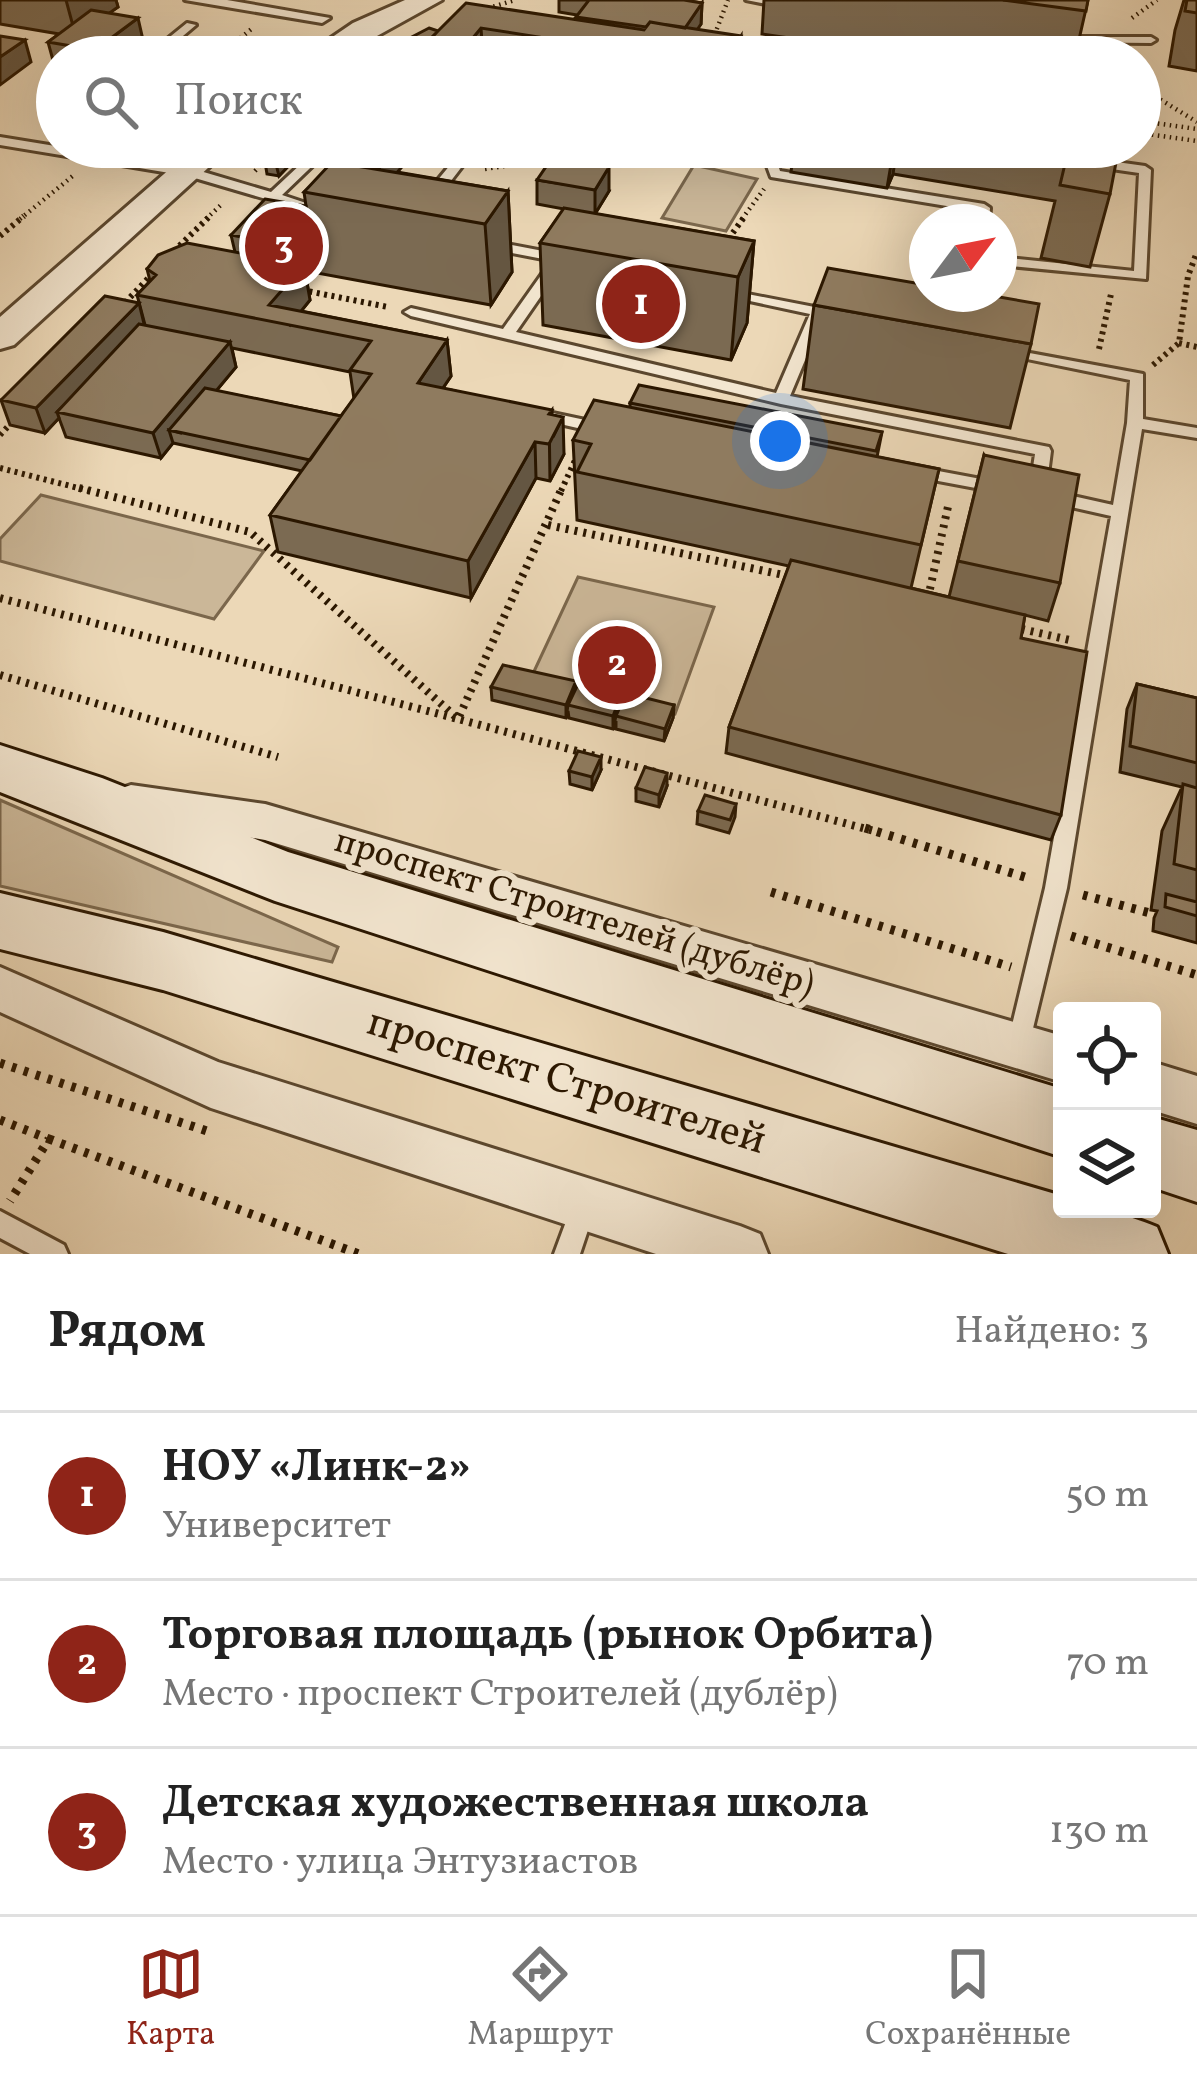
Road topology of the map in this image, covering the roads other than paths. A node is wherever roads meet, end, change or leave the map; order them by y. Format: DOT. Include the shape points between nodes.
graph roads {
  1 [pos="193,0"];
  2 [pos="404,0"];
  3 [pos="428,0"];
  4 [pos="752,0"];
  5 [pos="267,6"];
  6 [pos="796,6"];
  7 [pos="190,25"];
  8 [pos="177,36"];
  9 [pos="328,36"];
  10 [pos="352,36"];
  11 [pos="0,141"];
  12 [pos="36,147"];
  13 [pos="180,168"];
  14 [pos="181,168"];
  15 [pos="206,168"];
  16 [pos="303,168"];
  17 [pos="454,168"];
  18 [pos="773,168"];
  19 [pos="1130,168"];
  20 [pos="273,196"];
  21 [pos="959,204"];
  22 [pos="421,210"];
  23 [pos="347,217"];
  24 [pos="472,241"];
  25 [pos="560,258"];
  26 [pos="582,262"];
  27 [pos="1017,263"];
  28 [pos="695,285"];
  29 [pos="818,311"];
  30 [pos="411,312"];
  31 [pos="0,316"];
  32 [pos="842,316"];
  33 [pos="508,333"];
  34 [pos="0,337"];
  35 [pos="981,345"];
  36 [pos="781,399"];
  37 [pos="514,410"];
  38 [pos="1135,423"];
  39 [pos="621,433"];
  40 [pos="1197,433"];
  41 [pos="894,483"];
  42 [pos="1037,494"];
  43 [pos="1120,512"];
  44 [pos="0,768"];
  45 [pos="81,795"];
  46 [pos="0,922"];
  47 [pos="0,989"];
  48 [pos="1040,1052"];
  49 [pos="1161,1089"];
  50 [pos="1197,1100"];
  51 [pos="1053,1121"];
  52 [pos="1161,1155"];
  53 [pos="1197,1166"];
  54 [pos="585,1204"];
  55 [pos="0,1221"];
  56 [pos="55,1254"];
  57 [pos="568,1254"];
  58 [pos="740,1254"];
  59 [pos="1130,1254"];
  1 -- 5 [label="street"];
  2 -- 9 [label="street"];
  3 -- 10 [label="street"];
  4 -- 6 [label="lane"];
  7 -- 8 [label="lane"];
  11 -- 12 [label="lane"];
  13 -- 31 [label="street"];
  14 -- 34 [label="street"];
  15 -- 20 [label="lane"];
  16 -- 20 [label="lane"];
  17 -- 22 [label="lane"];
  18 -- 21 [label="lane"];
  19 -- 27 [label="lane" via="1145,170 1141,276"];
  20 -- 23 [label="lane"];
  24 -- 25 [label="lane"];
  25 -- 26 [label="lane"];
  25 -- 33 [label="lane"];
  28 -- 29 [label="lane"];
  29 -- 32 [label="lane"];
  29 -- 36 [label="lane"];
  30 -- 33 [label="lane"];
  33 -- 36 [label="lane"];
  35 -- 38 [label="lane" via="1138,377"];
  36 -- 42 [label="lane" via="1043,451"];
  37 -- 39 [label="lane"];
  38 -- 40 [label="lane"];
  38 -- 43 [label="lane"];
  41 -- 42 [label="lane" via="933,475"];
  42 -- 43 [label="lane"];
  43 -- 48 [label="lane" via="1035,974"];
  44 -- 45 [label="main road"];
  45 -- 48 [label="street, проспект Строителей (дублёр)" via="265,822"];
  45 -- 51 [label="main road" via="275,875"];
  46 -- 59 [label="main road, проспект Строителей" via="163,961"];
  47 -- 54 [label="street" via="211,1084"];
  49 -- 50 [label="street"];
  52 -- 53 [label="main road"];
  54 -- 57 [label="lane"];
  54 -- 58 [label="street"];
  55 -- 56 [label="lane"];
}
